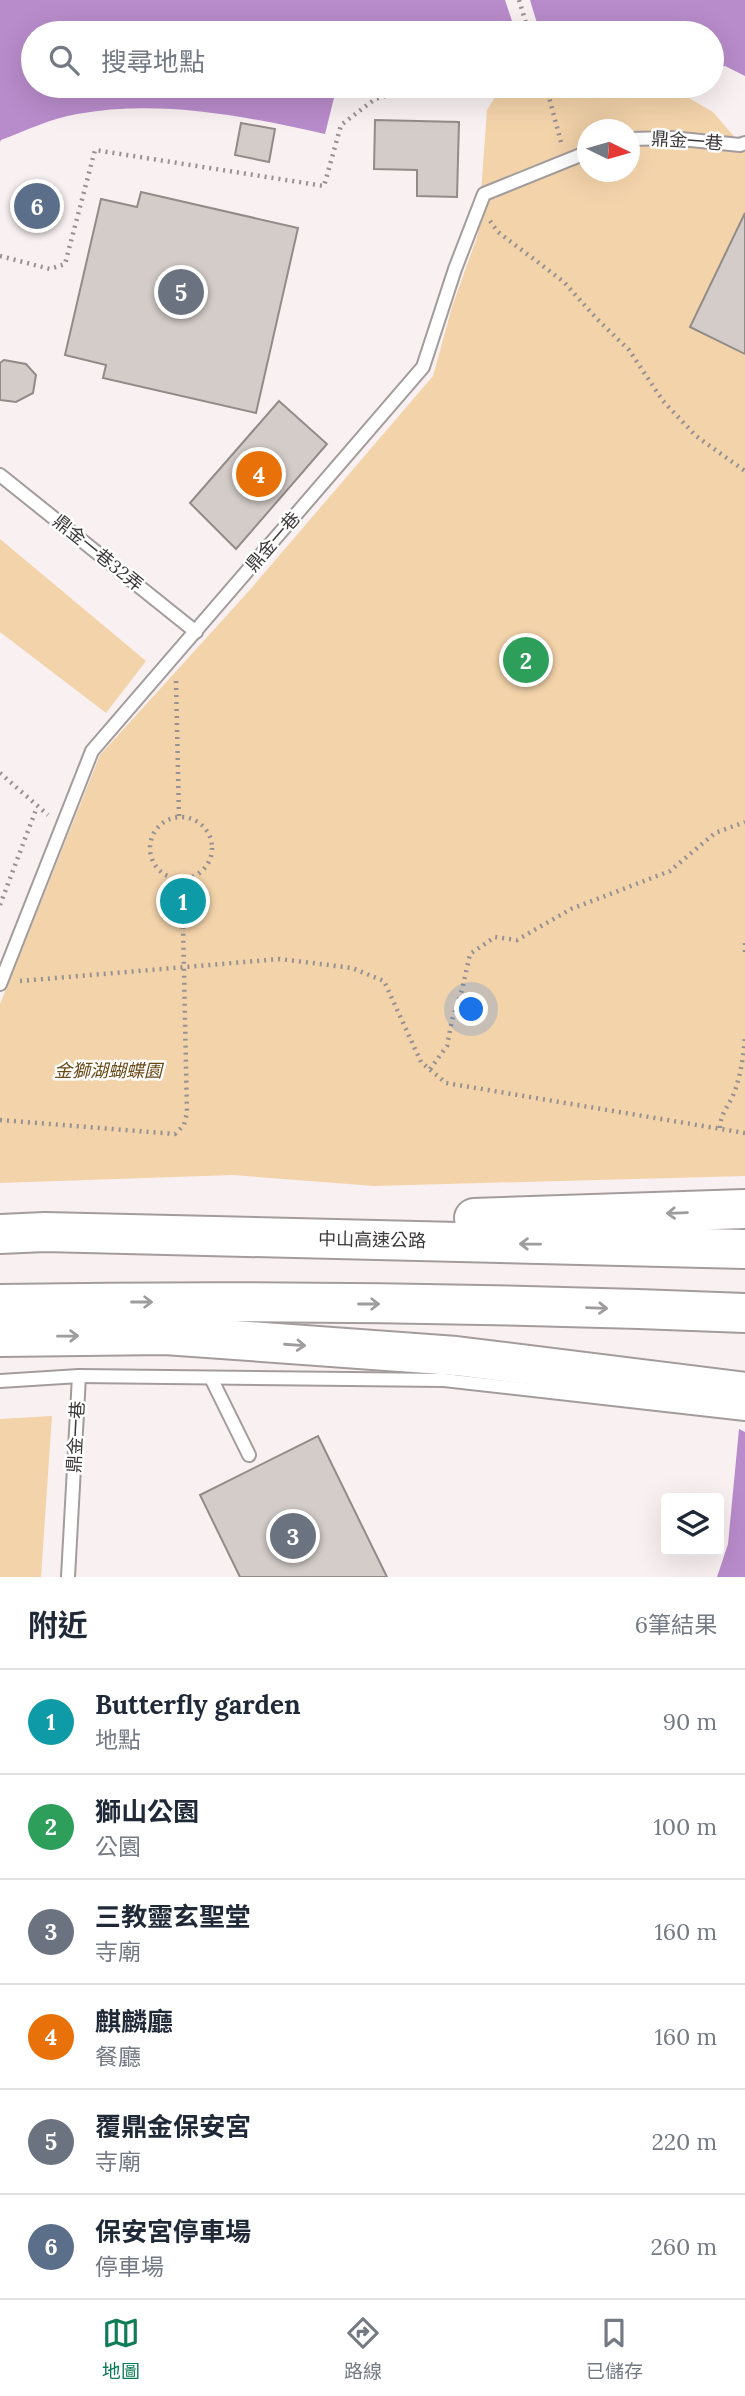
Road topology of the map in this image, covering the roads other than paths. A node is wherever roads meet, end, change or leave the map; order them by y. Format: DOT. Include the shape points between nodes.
graph roads {
  1 [pos="640,139"];
  2 [pos="745,143"];
  3 [pos="577,156"];
  4 [pos="0,475"];
  5 [pos="196,632"];
  6 [pos="0,983"];
  7 [pos="745,1209"];
  8 [pos="45,1232"];
  9 [pos="0,1234"];
  10 [pos="745,1249"];
  11 [pos="0,1304"];
  12 [pos="745,1314"];
  13 [pos="0,1337"];
  14 [pos="79,1376"];
  15 [pos="211,1378"];
  16 [pos="0,1381"];
  17 [pos="745,1392"];
  18 [pos="745,1414"];
  19 [pos="249,1455"];
  20 [pos="68,1577"];
  1 -- 2 [label="lane, 鼎金一巷"];
  3 -- 5 [label="lane, 鼎金一巷" via="484,194 423,367"];
  4 -- 5 [label="lane, 鼎金一巷32弄"];
  5 -- 6 [label="lane, 鼎金一巷" via="92,751"];
  7 -- 8 [label="highway, one-way"];
  8 -- 9 [label="highway, 中山高速公路"];
  10 -- 8 [label="highway, 中山高速公路, one-way"];
  11 -- 12 [label="highway, one-way" via="489,1305"];
  13 -- 17 [label="highway, one-way" via="164,1335 442,1355"];
  14 -- 15 [label="lane"];
  14 -- 16 [label="lane, 鼎金一巷"];
  14 -- 20 [label="lane, 鼎金一巷"];
  15 -- 18 [label="lane" via="444,1380"];
  15 -- 19 [label="lane"];
}
